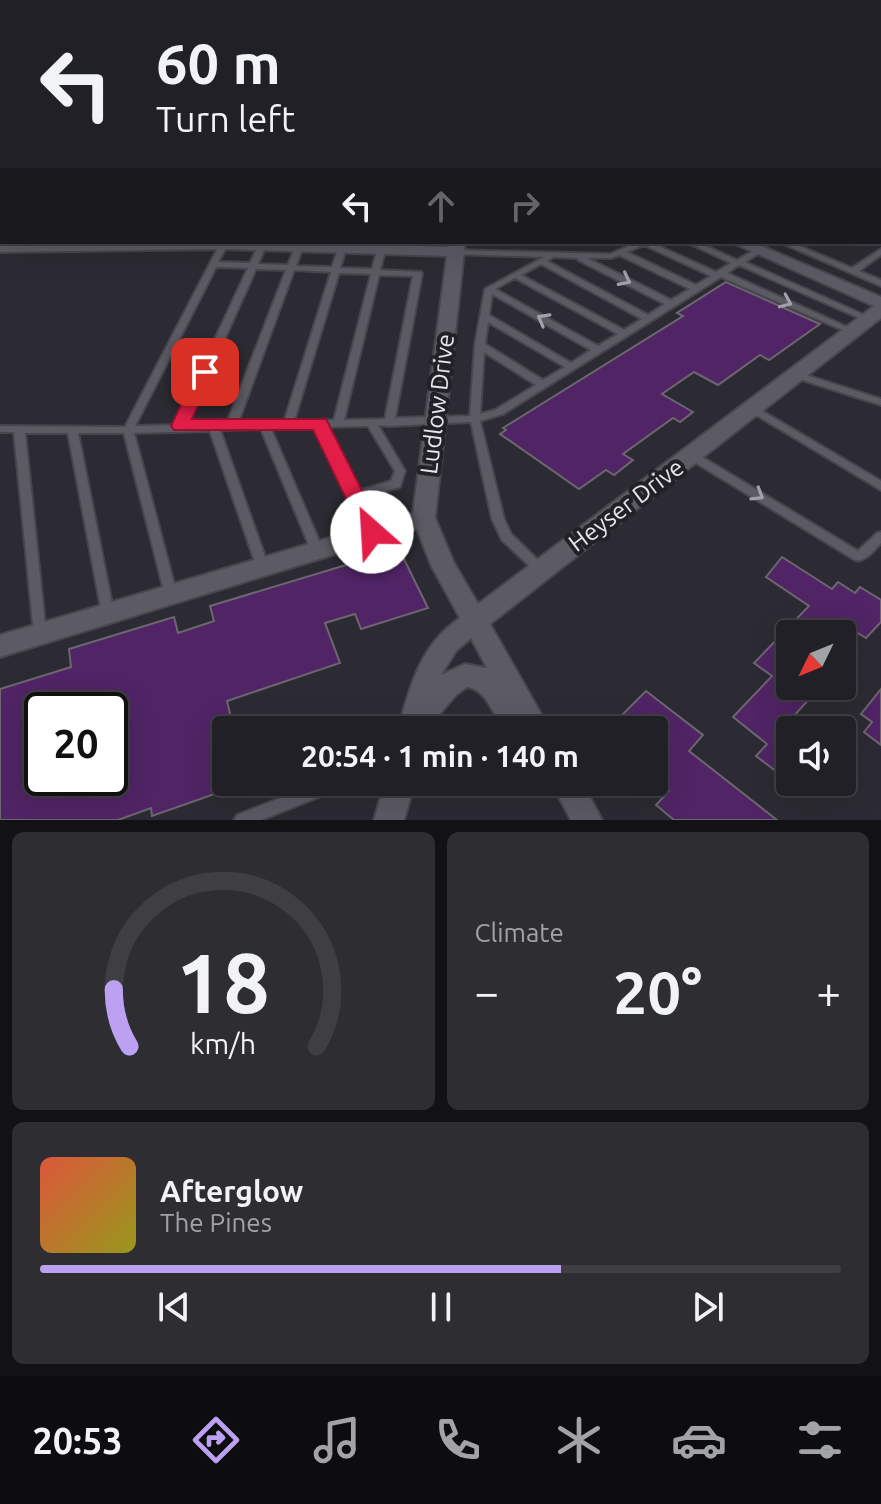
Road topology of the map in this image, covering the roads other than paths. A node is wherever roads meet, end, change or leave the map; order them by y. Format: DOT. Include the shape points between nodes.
graph roads {
  1 [pos="103,244"];
  2 [pos="224,244"];
  3 [pos="642,244"];
  4 [pos="650,244"];
  5 [pos="695,244"];
  6 [pos="744,244"];
  7 [pos="788,244"];
  8 [pos="803,244"];
  9 [pos="8,246"];
  10 [pos="262,246"];
  11 [pos="299,247"];
  12 [pos="457,247"];
  13 [pos="797,248"];
  14 [pos="342,249"];
  15 [pos="758,250"];
  16 [pos="381,251"];
  17 [pos="881,251"];
  18 [pos="624,254"];
  19 [pos="551,256"];
  20 [pos="579,257"];
  21 [pos="541,261"];
  22 [pos="738,262"];
  23 [pos="213,264"];
  24 [pos="253,266"];
  25 [pos="291,268"];
  26 [pos="336,270"];
  27 [pos="853,271"];
  28 [pos="376,272"];
  29 [pos="718,274"];
  30 [pos="515,275"];
  31 [pos="881,283"];
  32 [pos="695,288"];
  33 [pos="489,289"];
  34 [pos="670,303"];
  35 [pos="485,316"];
  36 [pos="871,316"];
  37 [pos="646,317"];
  38 [pos="622,332"];
  39 [pos="480,345"];
  40 [pos="596,349"];
  41 [pos="570,366"];
  42 [pos="796,375"];
  43 [pos="543,385"];
  44 [pos="881,402"];
  45 [pos="752,408"];
  46 [pos="475,419"];
  47 [pos="434,422"];
  48 [pos="319,423"];
  49 [pos="338,423"];
  50 [pos="372,423"];
  51 [pos="389,423"];
  52 [pos="264,424"];
  53 [pos="288,424"];
  54 [pos="213,425"];
  55 [pos="232,425"];
  56 [pos="180,426"];
  57 [pos="0,429"];
  58 [pos="19,429"];
  59 [pos="72,429"];
  60 [pos="128,430"];
  61 [pos="692,455"];
  62 [pos="881,486"];
  63 [pos="354,496"];
  64 [pos="424,518"];
  65 [pos="372,532"];
  66 [pos="881,536"];
  67 [pos="317,550"];
  68 [pos="262,565"];
  69 [pos="541,570"];
  70 [pos="171,595"];
  71 [pos="108,614"];
  72 [pos="475,621"];
  73 [pos="40,634"];
  74 [pos="0,646"];
  75 [pos="417,716"];
  76 [pos="423,716"];
  77 [pos="511,716"];
  78 [pos="528,716"];
  79 [pos="303,796"];
  80 [pos="396,796"];
  81 [pos="574,796"];
  82 [pos="242,820"];
  83 [pos="389,820"];
  84 [pos="587,820"];
  1 -- 9 [label="street"];
  2 -- 10 [label="street"];
  2 -- 23 [label="lane"];
  3 -- 18 [label="lane"];
  4 -- 29 [label="lane"];
  5 -- 22 [label="lane"];
  6 -- 15 [label="street"];
  7 -- 13 [label="lane"];
  8 -- 13 [label="lane"];
  10 -- 11 [label="street"];
  10 -- 24 [label="lane"];
  11 -- 14 [label="street"];
  11 -- 25 [label="lane"];
  12 -- 16 [label="street"];
  12 -- 19 [label="lane"];
  12 -- 47 [label="street, Ludlow Drive"];
  13 -- 27 [label="lane"];
  14 -- 16 [label="street"];
  14 -- 26 [label="lane"];
  15 -- 22 [label="lane"];
  15 -- 36 [label="street"];
  16 -- 28 [label="lane"];
  17 -- 27 [label="lane"];
  18 -- 20 [label="lane"];
  18 -- 32 [label="lane"];
  19 -- 20 [label="lane"];
  19 -- 21 [label="lane"];
  20 -- 34 [label="lane, one-way"];
  21 -- 30 [label="lane"];
  21 -- 37 [label="lane"];
  22 -- 29 [label="lane"];
  22 -- 36 [label="lane"];
  23 -- 24 [label="lane"];
  23 -- 60 [label="lane"];
  24 -- 25 [label="lane"];
  24 -- 56 [label="lane"];
  25 -- 26 [label="lane"];
  25 -- 55 [label="lane"];
  26 -- 28 [label="lane"];
  26 -- 53 [label="lane"];
  27 -- 31 [label="lane"];
  28 -- 49 [label="lane"];
  28 -- 51 [label="lane" via="418,274"];
  29 -- 32 [label="lane"];
  29 -- 36 [label="lane, one-way"];
  30 -- 33 [label="lane"];
  30 -- 38 [label="lane"];
  32 -- 34 [label="lane"];
  33 -- 35 [label="lane"];
  40 -- 33 [label="lane, one-way"];
  34 -- 37 [label="lane"];
  35 -- 39 [label="lane"];
  35 -- 41 [label="lane"];
  36 -- 42 [label="street, Heyser Drive"];
  37 -- 38 [label="lane"];
  38 -- 40 [label="lane"];
  39 -- 43 [label="lane"];
  39 -- 46 [label="lane"];
  40 -- 41 [label="lane"];
  41 -- 43 [label="lane"];
  42 -- 44 [label="lane"];
  42 -- 45 [label="street, Heyser Drive"];
  43 -- 46 [label="lane" via="499,412"];
  45 -- 61 [label="street, Heyser Drive"];
  45 -- 62 [label="lane"];
  46 -- 47 [label="lane"];
  46 -- 69 [label="lane" via="498,519 506,537"];
  47 -- 51 [label="lane"];
  47 -- 64 [label="street, Ludlow Drive"];
  48 -- 49 [label="lane"];
  48 -- 53 [label="lane"];
  48 -- 63 [label="lane"];
  49 -- 50 [label="lane"];
  50 -- 51 [label="lane"];
  50 -- 63 [label="lane" via="400,471 396,484"];
  52 -- 53 [label="lane"];
  52 -- 55 [label="lane"];
  52 -- 67 [label="lane"];
  54 -- 55 [label="lane"];
  54 -- 56 [label="lane"];
  54 -- 68 [label="lane"];
  56 -- 60 [label="lane"];
  57 -- 58 [label="lane"];
  58 -- 59 [label="lane"];
  58 -- 73 [label="lane"];
  59 -- 60 [label="lane"];
  59 -- 71 [label="lane"];
  60 -- 70 [label="lane"];
  61 -- 66 [label="lane, one-way" via="859,557"];
  61 -- 69 [label="street, Heyser Drive"];
  63 -- 65 [label="lane"];
  64 -- 65 [label="street"];
  64 -- 72 [label="street, Ludlow Drive"];
  65 -- 67 [label="street"];
  67 -- 68 [label="street"];
  68 -- 70 [label="street"];
  69 -- 72 [label="street, Heyser Drive"];
  70 -- 71 [label="street"];
  71 -- 73 [label="street"];
  72 -- 75 [label="street, Heyser Drive" via="439,649"];
  72 -- 78 [label="street, Ludlow Drive"];
  73 -- 74 [label="street"];
  76 -- 77 [label="street" via="447,684 472,675 495,689"];
  79 -- 82 [label="lane"];
  80 -- 83 [label="street"];
  81 -- 84 [label="street"];
}
